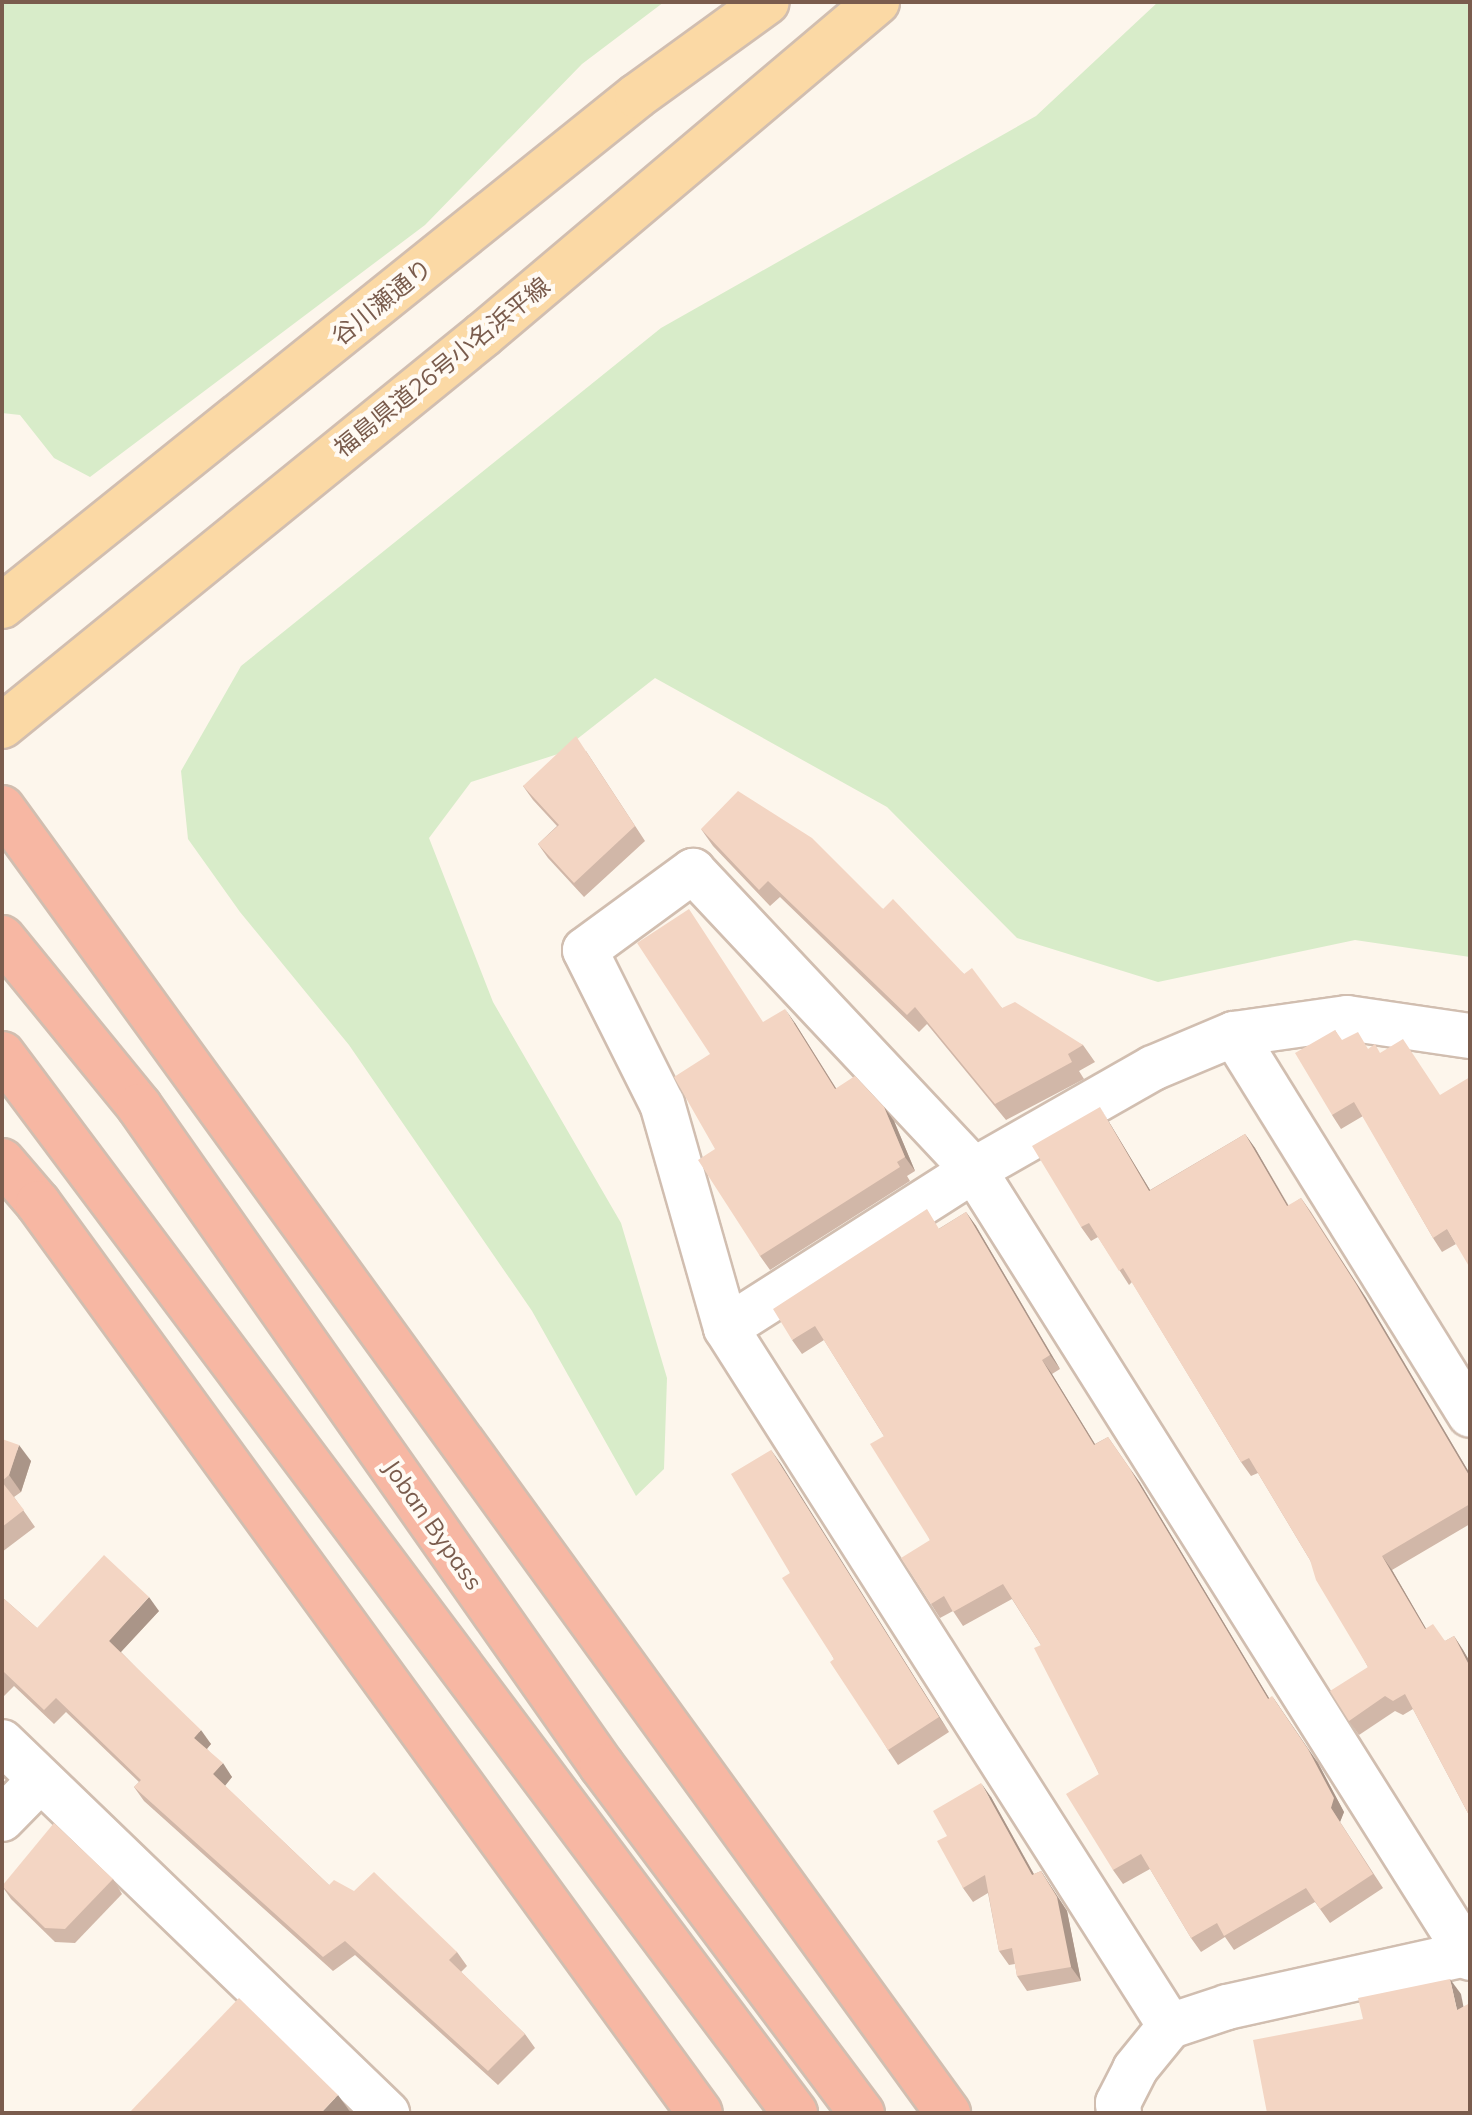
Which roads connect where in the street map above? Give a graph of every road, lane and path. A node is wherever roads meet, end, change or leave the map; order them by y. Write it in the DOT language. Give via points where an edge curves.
graph roads {
  1 [pos="767,2"];
  2 [pos="877,2"];
  3 [pos="2,606"];
  4 [pos="2,726"];
  5 [pos="2,808"];
  6 [pos="2,938"];
  7 [pos="1234,1034"];
  8 [pos="1470,1036"];
  9 [pos="2,1054"];
  10 [pos="2,1161"];
  11 [pos="974,1170"];
  12 [pos="726,1328"];
  13 [pos="1470,1415"];
  14 [pos="2,1742"];
  15 [pos="40,1780"];
  16 [pos="2,1819"];
  17 [pos="1469,1955"];
  18 [pos="1170,2026"];
  19 [pos="387,2113"];
  20 [pos="700,2113"];
  21 [pos="795,2113"];
  22 [pos="862,2113"];
  23 [pos="948,2113"];
  24 [pos="1119,2113"];
  1 -- 3 [label="main road, 谷川瀬通り" via="637,96"];
  2 -- 4 [label="main road, 福島県道26号小名浜平線" via="483,335"];
  5 -- 23 [label="highway"];
  6 -- 22 [label="highway, Joban Bypass" via="139,1106 602,1766"];
  7 -- 8 [label="street" via="1347,1018"];
  7 -- 11 [label="street" via="1153,1068"];
  7 -- 13 [label="street"];
  9 -- 21 [label="highway"];
  10 -- 20 [label="highway" via="38,1203"];
  11 -- 12 [label="street"];
  11 -- 12 [label="street" via="693,871 585,950 662,1104"];
  11 -- 17 [label="street"];
  12 -- 18 [label="street"];
  14 -- 15 [label="street"];
  15 -- 16 [label="street"];
  15 -- 19 [label="street"];
  17 -- 18 [label="street" via="1227,2007"];
  18 -- 24 [label="street" via="1135,2069 1118,2103"];
}
